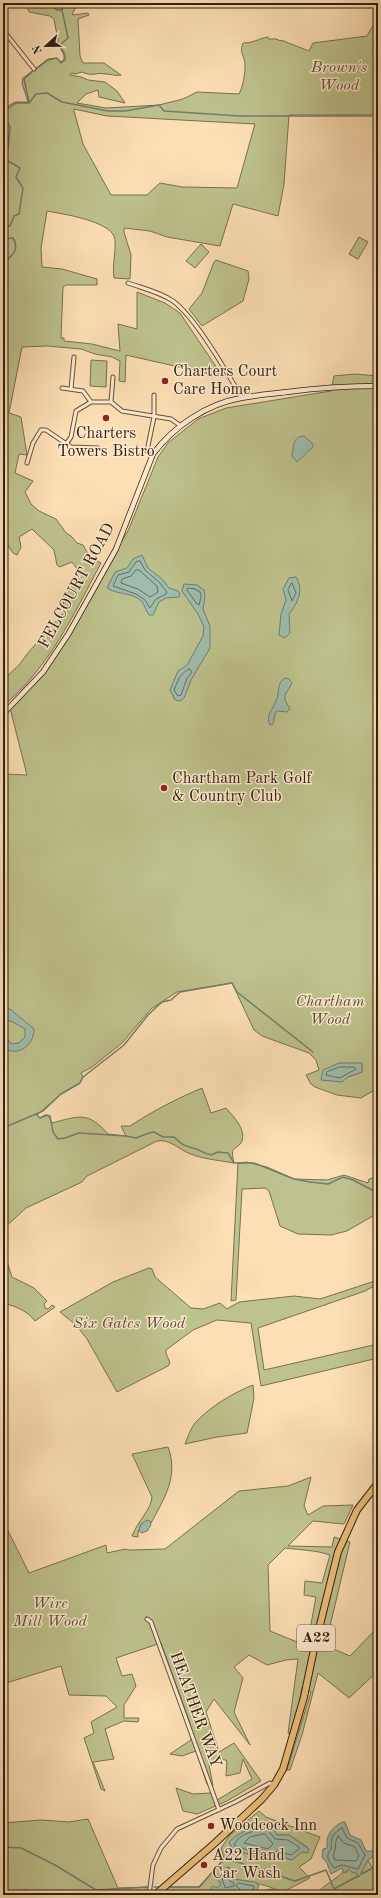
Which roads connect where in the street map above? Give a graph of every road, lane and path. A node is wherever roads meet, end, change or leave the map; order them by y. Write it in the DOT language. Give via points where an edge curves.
graph roads {
  1 [pos="3,30"];
  2 [pos="34,69"];
  3 [pos="128,283"];
  4 [pos="74,357"];
  5 [pos="113,377"];
  6 [pos="378,386"];
  7 [pos="62,388"];
  8 [pos="71,389"];
  9 [pos="154,396"];
  10 [pos="242,398"];
  11 [pos="91,402"];
  12 [pos="111,402"];
  13 [pos="154,417"];
  14 [pos="181,426"];
  15 [pos="66,444"];
  16 [pos="98,448"];
  17 [pos="147,451"];
  18 [pos="27,463"];
  19 [pos="3,714"];
  20 [pos="378,1483"];
  21 [pos="147,1620"];
  22 [pos="274,1785"];
  23 [pos="219,1810"];
  24 [pos="149,1895"];
  25 [pos="155,1895"];
  1 -- 2 [label="street"];
  3 -- 10 [label="street" via="168,298 185,312"];
  4 -- 8 [label="street"];
  5 -- 12 [label="street"];
  6 -- 10 [label="street, FELCOURT ROAD" via="351,385"];
  7 -- 8 [label="street"];
  8 -- 11 [label="street" via="83,391"];
  9 -- 13 [label="street"];
  10 -- 14 [label="street, FELCOURT ROAD" via="211,408"];
  11 -- 12 [label="street"];
  11 -- 15 [label="street" via="76,411 71,437"];
  12 -- 13 [label="street" via="122,411"];
  13 -- 14 [label="street" via="171,419"];
  13 -- 17 [label="street"];
  14 -- 19 [label="street, FELCOURT ROAD" via="154,454 116,548 69,633 43,672"];
  15 -- 16 [label="street"];
  15 -- 18 [label="street" via="46,430 41,430 33,443"];
  20 -- 22 [label="highway, A22" via="357,1510 338,1552 304,1697 288,1754"];
  21 -- 23 [label="street, HEATHER WAY" via="151,1622"];
  22 -- 23 [label="street" via="270,1783"];
  22 -- 25 [label="highway, A22" via="215,1843"];
  23 -- 24 [label="street" via="177,1829 161,1848 153,1865"];
}
